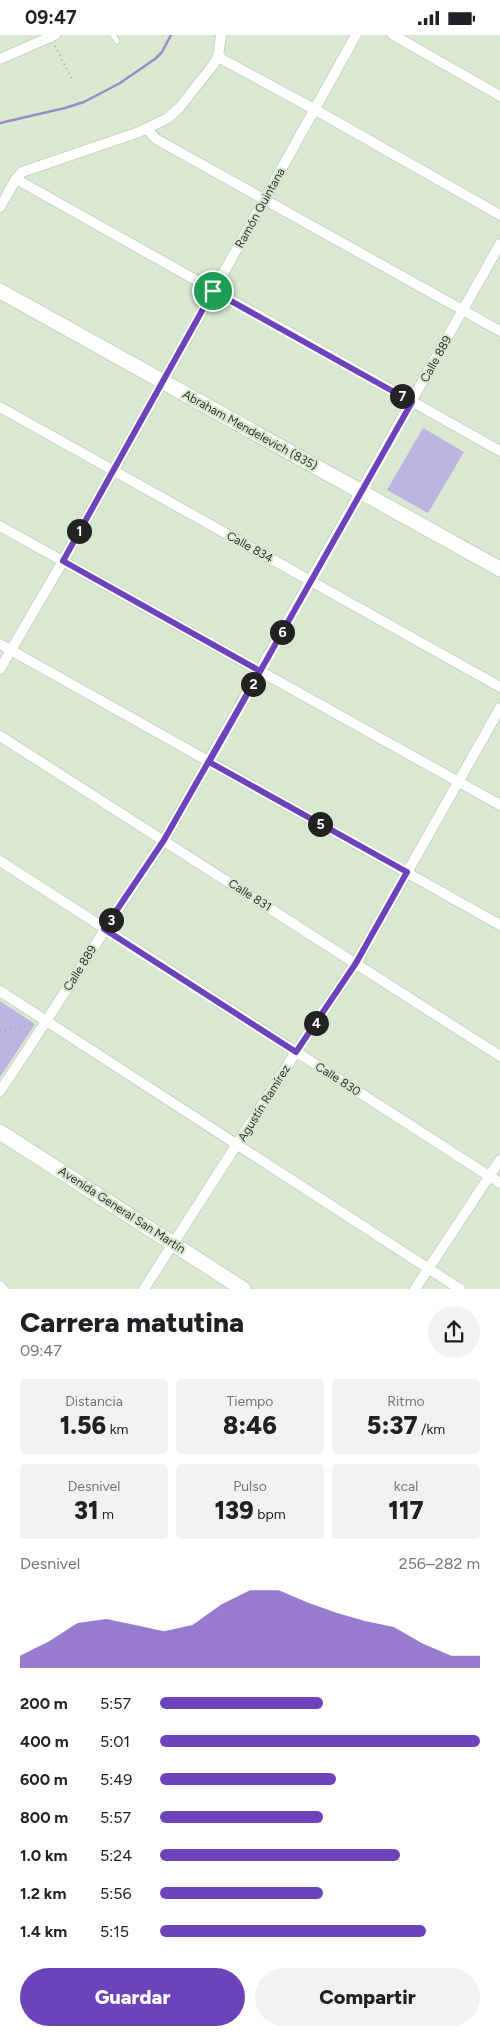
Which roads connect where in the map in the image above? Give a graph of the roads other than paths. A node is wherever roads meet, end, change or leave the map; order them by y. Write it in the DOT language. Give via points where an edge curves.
graph roads {
  1 [pos="113,35"];
  2 [pos="221,35"];
  3 [pos="356,35"];
  4 [pos="393,35"];
  5 [pos="53,36"];
  6 [pos="117,41"];
  7 [pos="218,57"];
  8 [pos="0,59"];
  9 [pos="500,96"];
  10 [pos="314,109"];
  11 [pos="147,129"];
  12 [pos="16,179"];
  13 [pos="265,200"];
  14 [pos="0,207"];
  15 [pos="500,215"];
  16 [pos="500,244"];
  17 [pos="0,291"];
  18 [pos="213,291"];
  19 [pos="463,310"];
  20 [pos="500,331"];
  21 [pos="162,381"];
  22 [pos="412,402"];
  23 [pos="0,407"];
  24 [pos="500,451"];
  25 [pos="112,470"];
  26 [pos="361,492"];
  27 [pos="0,526"];
  28 [pos="63,561"];
  29 [pos="500,569"];
  30 [pos="311,581"];
  31 [pos="0,644"];
  32 [pos="11,650"];
  33 [pos="0,669"];
  34 [pos="260,671"];
  35 [pos="500,687"];
  36 [pos="500,708"];
  37 [pos="0,736"];
  38 [pos="209,762"];
  39 [pos="459,782"];
  40 [pos="500,805"];
  41 [pos="164,840"];
  42 [pos="0,861"];
  43 [pos="407,872"];
  44 [pos="500,925"];
  45 [pos="104,929"];
  46 [pos="356,963"];
  47 [pos="0,991"];
  48 [pos="47,1021"];
  49 [pos="296,1052"];
  50 [pos="500,1056"];
  51 [pos="0,1091"];
  52 [pos="0,1132"];
  53 [pos="238,1145"];
  54 [pos="500,1160"];
  55 [pos="489,1177"];
  56 [pos="500,1183"];
  57 [pos="173,1243"];
  58 [pos="428,1268"];
  59 [pos="0,1286"];
  60 [pos="3,1289"];
  61 [pos="144,1289"];
  62 [pos="244,1289"];
  63 [pos="415,1289"];
  64 [pos="460,1289"];
  1 -- 6 [label="lane"];
  2 -- 7 [label="street"];
  3 -- 10 [label="street, Ramón Quintana"];
  4 -- 9 [label="street"];
  5 -- 8 [label="street"];
  7 -- 10 [label="street"];
  7 -- 11 [label="street" via="180,107"];
  10 -- 13 [label="street, Ramón Quintana"];
  10 -- 15 [label="street"];
  11 -- 12 [label="street" via="30,168"];
  11 -- 13 [label="street" via="156,139"];
  12 -- 14 [label="street"];
  12 -- 18 [label="street"];
  13 -- 18 [label="street, Ramón Quintana"];
  13 -- 19 [label="street"];
  16 -- 19 [label="street, Calle 889"];
  17 -- 21 [label="street, Abraham Mendelevich (835)"];
  18 -- 21 [label="street, Ramón Quintana"];
  18 -- 22 [label="street"];
  19 -- 20 [label="street"];
  19 -- 22 [label="street, Calle 889"];
  21 -- 25 [label="street, Ramón Quintana"];
  21 -- 26 [label="street, Abraham Mendelevich (835)"];
  22 -- 24 [label="street"];
  22 -- 26 [label="street, Calle 889"];
  23 -- 25 [label="street, Calle 834"];
  25 -- 28 [label="street, Ramón Quintana"];
  25 -- 30 [label="street, Calle 834"];
  26 -- 29 [label="street, Abraham Mendelevich (835)"];
  26 -- 30 [label="street, Calle 889"];
  27 -- 28 [label="street"];
  28 -- 32 [label="street, Ramón Quintana"];
  28 -- 34 [label="street"];
  30 -- 34 [label="street, Calle 889"];
  30 -- 35 [label="street, Calle 834"];
  31 -- 32 [label="street"];
  32 -- 33 [label="street, Ramón Quintana"];
  32 -- 38 [label="street"];
  34 -- 38 [label="street, Calle 889"];
  34 -- 39 [label="street"];
  36 -- 39 [label="street, Agustín Ramírez"];
  37 -- 41 [label="street, Calle 831"];
  38 -- 41 [label="street, Calle 889"];
  38 -- 43 [label="street"];
  39 -- 40 [label="street"];
  39 -- 43 [label="street, Agustín Ramírez"];
  41 -- 45 [label="street, Calle 889"];
  41 -- 46 [label="street, Calle 831"];
  42 -- 45 [label="street, Calle 830"];
  43 -- 44 [label="street"];
  43 -- 46 [label="street, Agustín Ramírez"];
  45 -- 48 [label="street, Calle 889"];
  45 -- 49 [label="street, Calle 830"];
  46 -- 49 [label="street, Agustín Ramírez"];
  46 -- 50 [label="street, Calle 831"];
  47 -- 48 [label="street"];
  48 -- 51 [label="street, Calle 889"];
  48 -- 53 [label="street"];
  49 -- 53 [label="street, Agustín Ramírez"];
  49 -- 55 [label="street, Calle 830"];
  52 -- 57 [label="street, Avenida General San Martín"];
  53 -- 57 [label="street, Agustín Ramírez"];
  53 -- 58 [label="street"];
  54 -- 55 [label="street"];
  55 -- 56 [label="street, Calle 830"];
  55 -- 58 [label="street"];
  57 -- 61 [label="street, Agustín Ramírez"];
  57 -- 62 [label="street, Avenida General San Martín"];
  58 -- 63 [label="street"];
  58 -- 64 [label="street"];
  59 -- 60 [label="street"];
}
